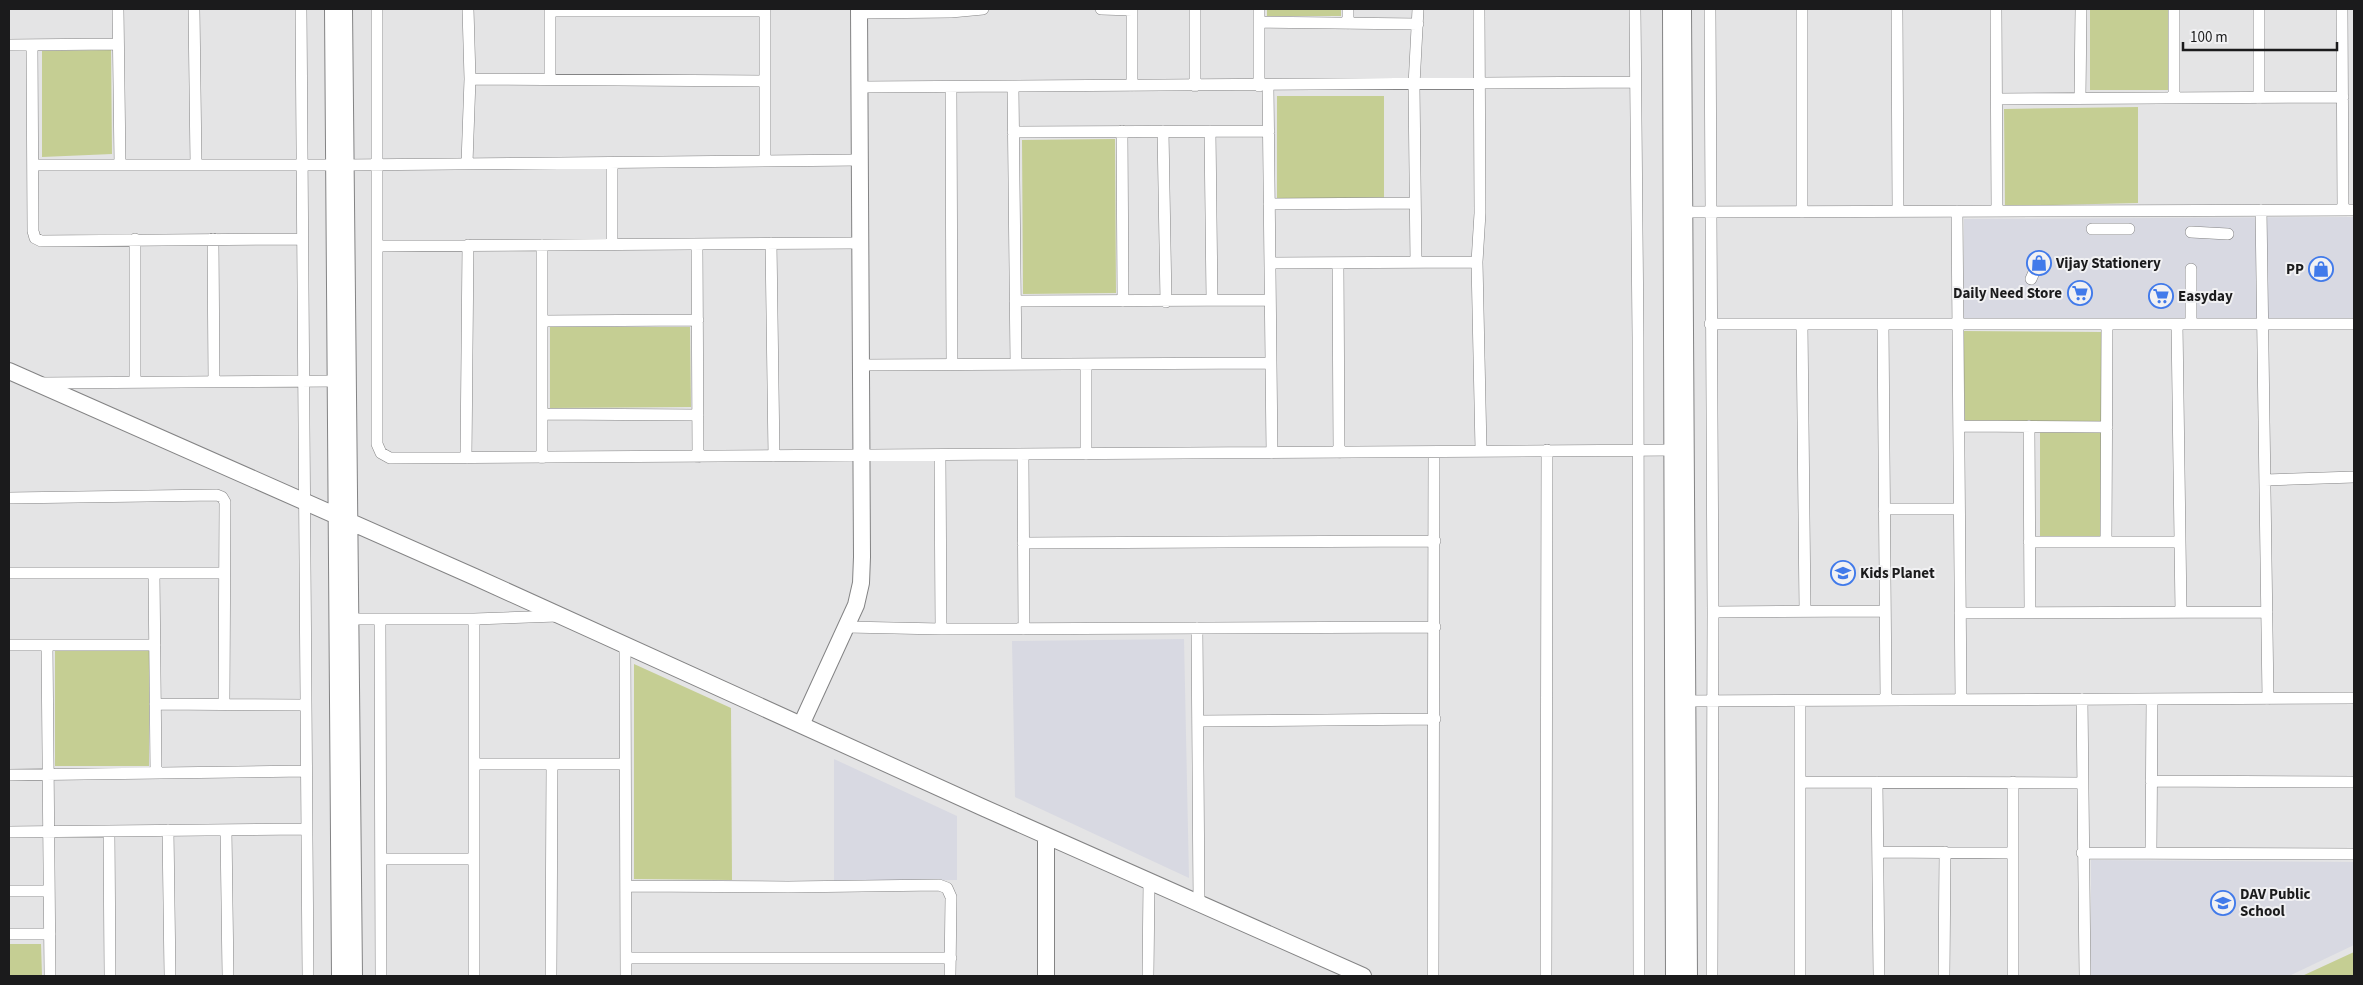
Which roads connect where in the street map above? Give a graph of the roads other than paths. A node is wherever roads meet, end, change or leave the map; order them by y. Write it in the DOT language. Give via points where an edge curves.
graph roads {
  1 [pos="118,9"];
  2 [pos="194,9"];
  3 [pos="301,9"];
  4 [pos="333,9"];
  5 [pos="344,9"];
  6 [pos="377,9"];
  7 [pos="468,9"];
  8 [pos="983,9"];
  9 [pos="1101,9"];
  10 [pos="1195,9"];
  11 [pos="1259,9"];
  12 [pos="1348,9"];
  13 [pos="1418,9"];
  14 [pos="1479,9"];
  15 [pos="1635,9"];
  16 [pos="1671,9"];
  17 [pos="1683,9"];
  18 [pos="1710,9"];
  19 [pos="1802,9"];
  20 [pos="1897,9"];
  21 [pos="1996,9"];
  22 [pos="2080,9"];
  23 [pos="2174,9"];
  24 [pos="2259,9"];
  25 [pos="2342,9"];
  26 [pos="550,10"];
  27 [pos="682,10"];
  28 [pos="766,10"];
  29 [pos="951,10"];
  30 [pos="1132,10"];
  31 [pos="859,11"];
  32 [pos="1259,22"];
  33 [pos="1348,24"];
  34 [pos="1418,24"];
  35 [pos="118,44"];
  36 [pos="9,45"];
  37 [pos="32,45"];
  38 [pos="470,79"];
  39 [pos="550,79"];
  40 [pos="765,81"];
  41 [pos="1479,82"];
  42 [pos="1635,82"];
  43 [pos="1414,84"];
  44 [pos="1132,86"];
  45 [pos="1195,86"];
  46 [pos="1264,86"];
  47 [pos="860,87"];
  48 [pos="951,87"];
  49 [pos="1013,87"];
  50 [pos="2343,97"];
  51 [pos="1997,98"];
  52 [pos="2080,98"];
  53 [pos="2174,98"];
  54 [pos="2259,98"];
  55 [pos="1122,131"];
  56 [pos="1163,131"];
  57 [pos="1210,131"];
  58 [pos="1269,131"];
  59 [pos="1014,132"];
  60 [pos="860,160"];
  61 [pos="765,161"];
  62 [pos="467,163"];
  63 [pos="612,163"];
  64 [pos="378,164"];
  65 [pos="33,165"];
  66 [pos="120,165"];
  67 [pos="196,165"];
  68 [pos="302,165"];
  69 [pos="340,165"];
  70 [pos="1416,202"];
  71 [pos="1269,204"];
  72 [pos="2261,210"];
  73 [pos="2349,210"];
  74 [pos="1898,211"];
  75 [pos="1957,211"];
  76 [pos="1997,211"];
  77 [pos="1677,212"];
  78 [pos="1710,212"];
  79 [pos="1802,212"];
  80 [pos="2092,229"];
  81 [pos="2129,229"];
  82 [pos="2191,232"];
  83 [pos="2228,234"];
  84 [pos="134,239"];
  85 [pos="213,239"];
  86 [pos="302,239"];
  87 [pos="771,243"];
  88 [pos="861,243"];
  89 [pos="612,244"];
  90 [pos="697,244"];
  91 [pos="542,245"];
  92 [pos="378,246"];
  93 [pos="468,246"];
  94 [pos="1416,262"];
  95 [pos="1477,262"];
  96 [pos="1270,263"];
  97 [pos="1338,263"];
  98 [pos="2190,269"];
  99 [pos="1212,300"];
  100 [pos="1270,300"];
  101 [pos="1015,301"];
  102 [pos="1123,301"];
  103 [pos="1166,302"];
  104 [pos="698,320"];
  105 [pos="542,321"];
  106 [pos="1710,324"];
  107 [pos="1802,324"];
  108 [pos="1883,324"];
  109 [pos="1958,324"];
  110 [pos="2107,324"];
  111 [pos="2177,324"];
  112 [pos="2191,324"];
  113 [pos="2262,324"];
  114 [pos="2354,324"];
  115 [pos="1271,363"];
  116 [pos="952,364"];
  117 [pos="1016,364"];
  118 [pos="1086,364"];
  119 [pos="861,365"];
  120 [pos="9,371"];
  121 [pos="303,381"];
  122 [pos="341,381"];
  123 [pos="135,382"];
  124 [pos="214,382"];
  125 [pos="36,383"];
  126 [pos="542,414"];
  127 [pos="698,415"];
  128 [pos="1959,426"];
  129 [pos="2029,426"];
  130 [pos="2107,427"];
  131 [pos="1481,450"];
  132 [pos="1548,450"];
  133 [pos="1638,450"];
  134 [pos="1679,450"];
  135 [pos="1339,452"];
  136 [pos="1434,452"];
  137 [pos="1272,453"];
  138 [pos="1086,454"];
  139 [pos="940,455"];
  140 [pos="1023,455"];
  141 [pos="774,456"];
  142 [pos="862,456"];
  143 [pos="698,457"];
  144 [pos="466,458"];
  145 [pos="542,458"];
  146 [pos="2354,477"];
  147 [pos="2265,480"];
  148 [pos="9,498"];
  149 [pos="305,503"];
  150 [pos="1884,509"];
  151 [pos="1959,509"];
  152 [pos="342,518"];
  153 [pos="1435,542"];
  154 [pos="2029,542"];
  155 [pos="2106,542"];
  156 [pos="2180,542"];
  157 [pos="1023,543"];
  158 [pos="154,573"];
  159 [pos="223,573"];
  160 [pos="9,574"];
  161 [pos="343,599"];
  162 [pos="1805,611"];
  163 [pos="1885,611"];
  164 [pos="1713,612"];
  165 [pos="2181,612"];
  166 [pos="2267,612"];
  167 [pos="1960,613"];
  168 [pos="2030,613"];
  169 [pos="560,616"];
  170 [pos="349,619"];
  171 [pos="380,619"];
  172 [pos="474,619"];
  173 [pos="847,627"];
  174 [pos="1435,627"];
  175 [pos="1197,628"];
  176 [pos="941,629"];
  177 [pos="1024,629"];
  178 [pos="9,645"];
  179 [pos="47,645"];
  180 [pos="154,645"];
  181 [pos="625,645"];
  182 [pos="2354,698"];
  183 [pos="2152,699"];
  184 [pos="2268,699"];
  185 [pos="1886,700"];
  186 [pos="1961,700"];
  187 [pos="2082,700"];
  188 [pos="1680,701"];
  189 [pos="1712,701"];
  190 [pos="1800,701"];
  191 [pos="155,704"];
  192 [pos="224,704"];
  193 [pos="305,705"];
  194 [pos="1435,719"];
  195 [pos="1198,721"];
  196 [pos="801,725"];
  197 [pos="474,764"];
  198 [pos="552,764"];
  199 [pos="625,764"];
  200 [pos="306,771"];
  201 [pos="156,773"];
  202 [pos="48,774"];
  203 [pos="9,775"];
  204 [pos="2151,781"];
  205 [pos="1800,782"];
  206 [pos="1877,782"];
  207 [pos="2013,782"];
  208 [pos="2354,782"];
  209 [pos="2082,783"];
  210 [pos="306,829"];
  211 [pos="168,830"];
  212 [pos="226,830"];
  213 [pos="109,831"];
  214 [pos="9,832"];
  215 [pos="49,832"];
  216 [pos="1046,836"];
  217 [pos="1878,852"];
  218 [pos="1945,852"];
  219 [pos="2013,853"];
  220 [pos="2082,853"];
  221 [pos="2151,853"];
  222 [pos="2354,854"];
  223 [pos="381,859"];
  224 [pos="474,859"];
  225 [pos="1149,881"];
  226 [pos="626,886"];
  227 [pos="9,891"];
  228 [pos="49,891"];
  229 [pos="1200,904"];
  230 [pos="9,934"];
  231 [pos="50,934"];
  232 [pos="626,958"];
  233 [pos="950,958"];
  234 [pos="50,976"];
  235 [pos="110,976"];
  236 [pos="170,976"];
  237 [pos="228,976"];
  238 [pos="308,976"];
  239 [pos="340,976"];
  240 [pos="354,976"];
  241 [pos="381,976"];
  242 [pos="474,976"];
  243 [pos="550,976"];
  244 [pos="626,976"];
  245 [pos="950,976"];
  246 [pos="1046,976"];
  247 [pos="1148,976"];
  248 [pos="1363,976"];
  249 [pos="1433,976"];
  250 [pos="1546,976"];
  251 [pos="1639,976"];
  252 [pos="1674,976"];
  253 [pos="1689,976"];
  254 [pos="1712,976"];
  255 [pos="1800,976"];
  256 [pos="1879,976"];
  257 [pos="1944,976"];
  258 [pos="2013,976"];
  259 [pos="2085,976"];
  1 -- 35 [label="street"];
  2 -- 67 [label="street"];
  3 -- 68 [label="street"];
  4 -- 69 [label="street"];
  5 -- 69 [label="street"];
  6 -- 64 [label="street"];
  7 -- 38 [label="street"];
  8 -- 29 [label="street"];
  9 -- 30 [label="street"];
  10 -- 45 [label="street"];
  11 -- 32 [label="street"];
  12 -- 33 [label="street"];
  13 -- 34 [label="street"];
  14 -- 41 [label="street"];
  15 -- 42 [label="street"];
  16 -- 77 [label="street"];
  17 -- 77 [label="street"];
  18 -- 78 [label="street"];
  19 -- 79 [label="street"];
  20 -- 74 [label="street"];
  21 -- 51 [label="street"];
  22 -- 52 [label="street"];
  23 -- 53 [label="street"];
  24 -- 54 [label="street"];
  25 -- 50 [label="street"];
  26 -- 27 [label="street"];
  26 -- 39 [label="street"];
  27 -- 28 [label="street"];
  28 -- 40 [label="street"];
  29 -- 31 [label="street"];
  30 -- 44 [label="street"];
  31 -- 47 [label="street"];
  32 -- 33 [label="street"];
  32 -- 46 [label="street"];
  33 -- 34 [label="street"];
  34 -- 43 [label="street"];
  35 -- 37 [label="street"];
  35 -- 66 [label="street"];
  36 -- 37 [label="street"];
  37 -- 65 [label="street"];
  38 -- 39 [label="street"];
  38 -- 62 [label="street"];
  39 -- 40 [label="street"];
  40 -- 61 [label="street"];
  41 -- 42 [label="street"];
  41 -- 43 [label="street"];
  41 -- 95 [label="street"];
  42 -- 133 [label="street"];
  43 -- 46 [label="street"];
  43 -- 70 [label="street"];
  44 -- 45 [label="street"];
  44 -- 49 [label="street"];
  45 -- 46 [label="street"];
  46 -- 58 [label="street"];
  47 -- 48 [label="street"];
  47 -- 60 [label="street"];
  48 -- 49 [label="street"];
  48 -- 116 [label="street"];
  49 -- 59 [label="street"];
  50 -- 54 [label="street"];
  50 -- 73 [label="street"];
  51 -- 52 [label="street"];
  51 -- 76 [label="street"];
  52 -- 53 [label="street"];
  53 -- 54 [label="street"];
  55 -- 56 [label="street"];
  55 -- 59 [label="street"];
  55 -- 102 [label="street"];
  56 -- 57 [label="street"];
  56 -- 103 [label="street"];
  57 -- 58 [label="street"];
  57 -- 99 [label="street"];
  58 -- 71 [label="street"];
  59 -- 101 [label="street"];
  60 -- 61 [label="street"];
  60 -- 88 [label="street"];
  61 -- 63 [label="street"];
  62 -- 63 [label="street"];
  62 -- 64 [label="street"];
  63 -- 89 [label="street"];
  64 -- 69 [label="street"];
  64 -- 92 [label="street"];
  65 -- 66 [label="street"];
  65 -- 84 [label="street" via="35,238 41,241"];
  66 -- 67 [label="street"];
  67 -- 68 [label="street"];
  68 -- 69 [label="street"];
  68 -- 86 [label="street"];
  69 -- 122 [label="street"];
  70 -- 71 [label="street"];
  70 -- 94 [label="street"];
  71 -- 96 [label="street"];
  72 -- 73 [label="street"];
  72 -- 76 [label="street"];
  72 -- 113 [label="street"];
  74 -- 75 [label="street"];
  74 -- 79 [label="street"];
  75 -- 76 [label="street"];
  75 -- 109 [label="street"];
  77 -- 78 [label="street"];
  77 -- 134 [label="street"];
  78 -- 79 [label="street"];
  78 -- 106 [label="street"];
  80 -- 81 [label="street"];
  82 -- 83 [label="street"];
  84 -- 85 [label="street"];
  84 -- 123 [label="street"];
  85 -- 86 [label="street"];
  85 -- 124 [label="street"];
  86 -- 121 [label="street"];
  87 -- 88 [label="street"];
  87 -- 90 [label="street"];
  87 -- 141 [label="street"];
  88 -- 119 [label="street"];
  89 -- 90 [label="street"];
  89 -- 91 [label="street"];
  90 -- 104 [label="street"];
  91 -- 93 [label="street"];
  91 -- 105 [label="street"];
  92 -- 93 [label="street"];
  92 -- 144 [label="street" via="377,444 381,453 390,458"];
  93 -- 144 [label="street"];
  94 -- 95 [label="street"];
  94 -- 97 [label="street"];
  95 -- 131 [label="street"];
  96 -- 97 [label="street"];
  96 -- 100 [label="street"];
  97 -- 135 [label="street"];
  98 -- 112 [label="street"];
  99 -- 100 [label="street"];
  99 -- 103 [label="street"];
  100 -- 115 [label="street"];
  101 -- 102 [label="street"];
  101 -- 117 [label="street"];
  102 -- 103 [label="street"];
  104 -- 105 [label="street"];
  104 -- 127 [label="street"];
  105 -- 126 [label="street"];
  106 -- 107 [label="street"];
  106 -- 164 [label="street"];
  107 -- 108 [label="street"];
  107 -- 162 [label="street"];
  108 -- 109 [label="street"];
  108 -- 150 [label="street"];
  109 -- 110 [label="street"];
  109 -- 128 [label="street"];
  110 -- 111 [label="street"];
  110 -- 130 [label="street"];
  111 -- 112 [label="street"];
  111 -- 156 [label="street"];
  112 -- 113 [label="street"];
  113 -- 114 [label="street"];
  113 -- 147 [label="street"];
  115 -- 118 [label="street"];
  115 -- 137 [label="street"];
  116 -- 117 [label="street"];
  116 -- 119 [label="street"];
  117 -- 118 [label="street"];
  118 -- 138 [label="street"];
  119 -- 142 [label="street"];
  120 -- 125 [label="street"];
  121 -- 122 [label="street"];
  121 -- 124 [label="street"];
  121 -- 149 [label="street"];
  122 -- 152 [label="street"];
  123 -- 124 [label="street"];
  123 -- 125 [label="street"];
  125 -- 149 [label="street"];
  126 -- 127 [label="street"];
  126 -- 145 [label="street"];
  127 -- 143 [label="street"];
  128 -- 129 [label="street"];
  128 -- 151 [label="street"];
  129 -- 130 [label="street"];
  129 -- 154 [label="street"];
  130 -- 155 [label="street"];
  131 -- 132 [label="street"];
  131 -- 136 [label="street"];
  132 -- 133 [label="street"];
  132 -- 250 [label="street"];
  133 -- 134 [label="street"];
  133 -- 251 [label="street"];
  134 -- 188 [label="street"];
  135 -- 136 [label="street"];
  135 -- 137 [label="street"];
  136 -- 153 [label="street"];
  137 -- 138 [label="street"];
  138 -- 140 [label="street"];
  139 -- 140 [label="street"];
  139 -- 142 [label="street"];
  139 -- 176 [label="street"];
  140 -- 157 [label="street"];
  141 -- 142 [label="street"];
  141 -- 143 [label="street"];
  142 -- 173 [label="street" via="861,583"];
  143 -- 145 [label="street"];
  144 -- 145 [label="street"];
  146 -- 147 [label="street"];
  147 -- 166 [label="street"];
  148 -- 159 [label="street" via="222,497 225,502"];
  149 -- 152 [label="street"];
  149 -- 193 [label="street"];
  150 -- 151 [label="street"];
  150 -- 163 [label="street"];
  151 -- 167 [label="street"];
  152 -- 161 [label="street"];
  152 -- 169 [label="street"];
  153 -- 157 [label="street"];
  153 -- 174 [label="street"];
  154 -- 155 [label="street"];
  154 -- 168 [label="street"];
  155 -- 156 [label="street"];
  156 -- 165 [label="street"];
  157 -- 177 [label="street"];
  158 -- 159 [label="street"];
  158 -- 160 [label="street"];
  158 -- 180 [label="street"];
  159 -- 192 [label="street"];
  161 -- 170 [label="street"];
  161 -- 239 [label="street"];
  162 -- 163 [label="street"];
  162 -- 164 [label="street"];
  163 -- 185 [label="street"];
  164 -- 189 [label="street"];
  165 -- 166 [label="street"];
  165 -- 168 [label="street"];
  166 -- 184 [label="street"];
  167 -- 168 [label="street"];
  167 -- 186 [label="street"];
  169 -- 172 [label="street"];
  169 -- 181 [label="street"];
  170 -- 171 [label="street"];
  170 -- 240 [label="street"];
  171 -- 172 [label="street"];
  171 -- 223 [label="street"];
  172 -- 197 [label="street"];
  173 -- 176 [label="street"];
  173 -- 196 [label="street"];
  174 -- 175 [label="street"];
  174 -- 194 [label="street"];
  175 -- 177 [label="street"];
  175 -- 195 [label="street"];
  176 -- 177 [label="street"];
  178 -- 179 [label="street"];
  179 -- 180 [label="street"];
  179 -- 202 [label="street"];
  180 -- 191 [label="street"];
  181 -- 196 [label="street"];
  181 -- 199 [label="street"];
  182 -- 184 [label="street"];
  183 -- 184 [label="street"];
  183 -- 187 [label="street"];
  183 -- 204 [label="street"];
  185 -- 186 [label="street"];
  185 -- 190 [label="street"];
  186 -- 187 [label="street"];
  187 -- 209 [label="street"];
  188 -- 189 [label="street"];
  188 -- 252 [label="street"];
  188 -- 253 [label="street"];
  189 -- 190 [label="street"];
  189 -- 254 [label="street"];
  190 -- 205 [label="street"];
  191 -- 192 [label="street"];
  191 -- 201 [label="street"];
  192 -- 193 [label="street"];
  193 -- 200 [label="street"];
  194 -- 195 [label="street"];
  194 -- 249 [label="street"];
  195 -- 229 [label="street"];
  196 -- 216 [label="street"];
  197 -- 198 [label="street"];
  197 -- 224 [label="street"];
  198 -- 199 [label="street"];
  198 -- 243 [label="street"];
  199 -- 226 [label="street"];
  200 -- 201 [label="street"];
  200 -- 210 [label="street"];
  201 -- 202 [label="street"];
  202 -- 203 [label="street"];
  202 -- 215 [label="street"];
  204 -- 208 [label="street"];
  204 -- 221 [label="street"];
  205 -- 206 [label="street"];
  205 -- 255 [label="street"];
  206 -- 207 [label="street"];
  206 -- 217 [label="street"];
  207 -- 209 [label="street"];
  207 -- 219 [label="street"];
  209 -- 220 [label="street"];
  210 -- 212 [label="street"];
  210 -- 238 [label="street"];
  211 -- 212 [label="street"];
  211 -- 213 [label="street"];
  211 -- 236 [label="street"];
  212 -- 237 [label="street"];
  213 -- 215 [label="street"];
  213 -- 235 [label="street"];
  214 -- 215 [label="street"];
  215 -- 228 [label="street"];
  216 -- 225 [label="street"];
  216 -- 246 [label="street"];
  217 -- 218 [label="street"];
  217 -- 256 [label="street"];
  218 -- 219 [label="street"];
  218 -- 257 [label="street"];
  219 -- 258 [label="street"];
  220 -- 221 [label="street"];
  220 -- 259 [label="street"];
  221 -- 222 [label="street"];
  223 -- 224 [label="street"];
  223 -- 241 [label="street"];
  224 -- 242 [label="street"];
  225 -- 229 [label="street"];
  225 -- 247 [label="street"];
  226 -- 232 [label="street"];
  226 -- 233 [label="street" via="788,888 939,885 947,888 951,897"];
  227 -- 228 [label="street"];
  228 -- 231 [label="street"];
  229 -- 248 [label="street"];
  230 -- 231 [label="street"];
  231 -- 234 [label="street"];
  232 -- 233 [label="street"];
  232 -- 244 [label="street"];
  233 -- 245 [label="street"];
}
